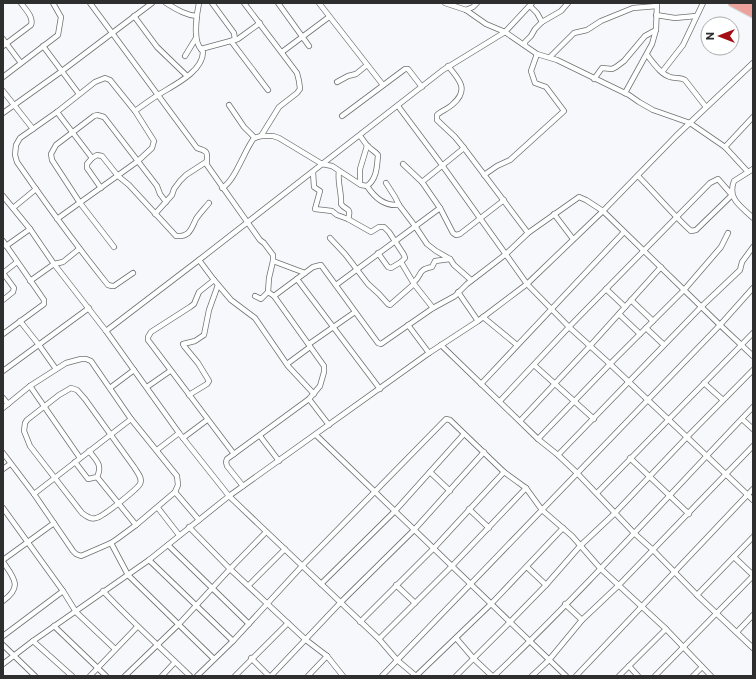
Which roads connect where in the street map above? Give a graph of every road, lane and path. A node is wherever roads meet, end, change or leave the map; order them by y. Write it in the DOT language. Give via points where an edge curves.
graph roads {
  1 [pos="20,3"];
  2 [pos="53,3"];
  3 [pos="90,3"];
  4 [pos="152,3"];
  5 [pos="166,3"];
  6 [pos="199,3"];
  7 [pos="212,3"];
  8 [pos="244,3"];
  9 [pos="278,3"];
  10 [pos="319,3"];
  11 [pos="445,3"];
  12 [pos="477,3"];
  13 [pos="568,3"];
  14 [pos="703,3"];
  15 [pos="732,3"];
  16 [pos="742,3"];
  17 [pos="531,4"];
  18 [pos="657,4"];
  19 [pos="752,8"];
  20 [pos="466,10"];
  21 [pos="656,14"];
  22 [pos="134,16"];
  23 [pos="197,16"];
  24 [pos="696,16"];
  25 [pos="329,17"];
  26 [pos="542,22"];
  27 [pos="260,23"];
  28 [pos="656,30"];
  29 [pos="505,32"];
  30 [pos="112,33"];
  31 [pos="302,37"];
  32 [pos="196,38"];
  33 [pos="233,40"];
  34 [pos="4,43"];
  35 [pos="525,45"];
  36 [pos="43,46"];
  37 [pos="309,46"];
  38 [pos="201,49"];
  39 [pos="282,52"];
  40 [pos="537,54"];
  41 [pos="647,55"];
  42 [pos="185,56"];
  43 [pos="550,57"];
  44 [pos="21,63"];
  45 [pos="753,63"];
  46 [pos="367,65"];
  47 [pos="448,66"];
  48 [pos="62,71"];
  49 [pos="662,72"];
  50 [pos="187,76"];
  51 [pos="3,77"];
  52 [pos="594,79"];
  53 [pos="337,82"];
  54 [pos="383,85"];
  55 [pos="422,87"];
  56 [pos="268,90"];
  57 [pos="3,91"];
  58 [pos="625,93"];
  59 [pos="79,94"];
  60 [pos="158,95"];
  61 [pos="14,105"];
  62 [pos="229,105"];
  63 [pos="398,106"];
  64 [pos="706,107"];
  65 [pos="135,111"];
  66 [pos="57,112"];
  67 [pos="3,113"];
  68 [pos="342,116"];
  69 [pos="753,117"];
  70 [pos="690,122"];
  71 [pos="33,129"];
  72 [pos="72,133"];
  73 [pos="261,136"];
  74 [pos="360,136"];
  75 [pos="255,138"];
  76 [pos="367,146"];
  77 [pos="725,147"];
  78 [pos="464,148"];
  79 [pos="92,158"];
  80 [pos="138,161"];
  81 [pos="206,162"];
  82 [pos="322,164"];
  83 [pos="402,164"];
  84 [pos="442,165"];
  85 [pos="753,169"];
  86 [pos="339,171"];
  87 [pos="313,172"];
  88 [pos="748,172"];
  89 [pos="484,175"];
  90 [pos="118,176"];
  91 [pos="638,176"];
  92 [pos="422,182"];
  93 [pos="386,183"];
  94 [pos="360,184"];
  95 [pos="367,186"];
  96 [pos="101,188"];
  97 [pos="222,188"];
  98 [pos="36,189"];
  99 [pos="732,195"];
  100 [pos="3,196"];
  101 [pos="504,200"];
  102 [pos="166,202"];
  103 [pos="80,203"];
  104 [pos="209,203"];
  105 [pos="398,205"];
  106 [pos="13,208"];
  107 [pos="440,208"];
  108 [pos="603,211"];
  109 [pos="155,214"];
  110 [pos="554,214"];
  111 [pos="676,218"];
  112 [pos="753,218"];
  113 [pos="57,219"];
  114 [pos="348,219"];
  115 [pos="480,219"];
  116 [pos="248,222"];
  117 [pos="415,226"];
  118 [pos="30,229"];
  119 [pos="624,232"];
  120 [pos="528,233"];
  121 [pos="728,233"];
  122 [pos="330,238"];
  123 [pos="573,239"];
  124 [pos="3,241"];
  125 [pos="394,242"];
  126 [pos="6,246"];
  127 [pos="114,247"];
  128 [pos="753,248"];
  129 [pos="79,250"];
  130 [pos="644,250"];
  131 [pos="378,253"];
  132 [pos="506,254"];
  133 [pos="450,259"];
  134 [pos="199,260"];
  135 [pos="273,261"];
  136 [pos="17,262"];
  137 [pos="400,262"];
  138 [pos="54,264"];
  139 [pos="661,267"];
  140 [pos="357,270"];
  141 [pos="133,273"];
  142 [pos="305,273"];
  143 [pos="297,279"];
  144 [pos="214,280"];
  145 [pos="472,280"];
  146 [pos="30,281"];
  147 [pos="414,283"];
  148 [pos="527,284"];
  149 [pos="218,285"];
  150 [pos="336,285"];
  151 [pos="753,288"];
  152 [pos="606,289"];
  153 [pos="684,290"];
  154 [pos="268,292"];
  155 [pos="458,292"];
  156 [pos="255,296"];
  157 [pos="274,296"];
  158 [pos="3,300"];
  159 [pos="631,300"];
  160 [pos="625,307"];
  161 [pos="701,307"];
  162 [pos="89,308"];
  163 [pos="433,308"];
  164 [pos="552,310"];
  165 [pos="355,312"];
  166 [pos="619,314"];
  167 [pos="481,319"];
  168 [pos="20,321"];
  169 [pos="653,321"];
  170 [pos="720,325"];
  171 [pos="408,326"];
  172 [pos="569,327"];
  173 [pos="334,328"];
  174 [pos="646,328"];
  175 [pos="106,331"];
  176 [pos="753,333"];
  177 [pos="3,334"];
  178 [pos="640,334"];
  179 [pos="39,345"];
  180 [pos="441,345"];
  181 [pos="517,345"];
  182 [pos="740,345"];
  183 [pos="310,346"];
  184 [pos="590,346"];
  185 [pos="664,346"];
  186 [pos="429,353"];
  187 [pos="753,356"];
  188 [pos="287,364"];
  189 [pos="610,364"];
  190 [pos="534,366"];
  191 [pos="56,369"];
  192 [pos="134,370"];
  193 [pos="753,370"];
  194 [pos="3,371"];
  195 [pos="170,371"];
  196 [pos="629,382"];
  197 [pos="704,383"];
  198 [pos="481,384"];
  199 [pos="554,384"];
  200 [pos="30,386"];
  201 [pos="147,387"];
  202 [pos="110,388"];
  203 [pos="380,389"];
  204 [pos="314,394"];
  205 [pos="189,395"];
  206 [pos="3,398"];
  207 [pos="309,399"];
  208 [pos="647,400"];
  209 [pos="723,400"];
  210 [pos="500,401"];
  211 [pos="575,401"];
  212 [pos="8,404"];
  213 [pos="44,406"];
  214 [pos="753,407"];
  215 [pos="3,408"];
  216 [pos="132,419"];
  217 [pos="594,419"];
  218 [pos="742,419"];
  219 [pos="207,420"];
  220 [pos="668,420"];
  221 [pos="520,421"];
  222 [pos="329,425"];
  223 [pos="753,430"];
  224 [pos="179,433"];
  225 [pos="464,434"];
  226 [pos="110,435"];
  227 [pos="316,435"];
  228 [pos="260,436"];
  229 [pos="687,437"];
  230 [pos="183,438"];
  231 [pos="538,439"];
  232 [pos="753,446"];
  233 [pos="156,450"];
  234 [pos="89,451"];
  235 [pos="484,452"];
  236 [pos="3,454"];
  237 [pos="234,454"];
  238 [pos="558,455"];
  239 [pos="706,456"];
  240 [pos="80,458"];
  241 [pos="630,458"];
  242 [pos="279,461"];
  243 [pos="75,462"];
  244 [pos="10,464"];
  245 [pos="3,469"];
  246 [pos="430,472"];
  247 [pos="504,472"];
  248 [pos="577,473"];
  249 [pos="726,475"];
  250 [pos="650,476"];
  251 [pos="97,477"];
  252 [pos="54,478"];
  253 [pos="243,486"];
  254 [pos="526,488"];
  255 [pos="753,489"];
  256 [pos="450,491"];
  257 [pos="175,492"];
  258 [pos="375,492"];
  259 [pos="597,493"];
  260 [pos="34,494"];
  261 [pos="747,495"];
  262 [pos="230,496"];
  263 [pos="670,496"];
  264 [pos="753,500"];
  265 [pos="118,504"];
  266 [pos="3,508"];
  267 [pos="158,508"];
  268 [pos="469,510"];
  269 [pos="542,510"];
  270 [pos="395,511"];
  271 [pos="614,514"];
  272 [pos="689,514"];
  273 [pos="199,520"];
  274 [pos="54,523"];
  275 [pos="136,525"];
  276 [pos="190,527"];
  277 [pos="489,528"];
  278 [pos="563,528"];
  279 [pos="414,530"];
  280 [pos="266,532"];
  281 [pos="634,533"];
  282 [pos="179,536"];
  283 [pos="753,537"];
  284 [pos="28,543"];
  285 [pos="111,543"];
  286 [pos="168,545"];
  287 [pos="580,546"];
  288 [pos="434,548"];
  289 [pos="285,549"];
  290 [pos="653,550"];
  291 [pos="734,557"];
  292 [pos="149,560"];
  293 [pos="3,561"];
  294 [pos="302,566"];
  295 [pos="452,566"];
  296 [pos="527,567"];
  297 [pos="600,568"];
  298 [pos="230,569"];
  299 [pos="675,572"];
  300 [pos="128,575"];
  301 [pos="753,575"];
  302 [pos="321,584"];
  303 [pos="249,585"];
  304 [pos="396,585"];
  305 [pos="470,585"];
  306 [pos="546,585"];
  307 [pos="619,585"];
  308 [pos="212,588"];
  309 [pos="63,591"];
  310 [pos="103,592"];
  311 [pos="697,595"];
  312 [pos="3,601"];
  313 [pos="340,603"];
  314 [pos="415,603"];
  315 [pos="268,604"];
  316 [pos="491,604"];
  317 [pos="565,604"];
  318 [pos="195,606"];
  319 [pos="642,607"];
  320 [pos="76,612"];
  321 [pos="716,613"];
  322 [pos="753,615"];
  323 [pos="582,620"];
  324 [pos="360,622"];
  325 [pos="510,622"];
  326 [pos="288,623"];
  327 [pos="178,624"];
  328 [pos="249,624"];
  329 [pos="54,626"];
  330 [pos="137,627"];
  331 [pos="666,629"];
  332 [pos="737,632"];
  333 [pos="3,636"];
  334 [pos="456,638"];
  335 [pos="379,639"];
  336 [pos="306,640"];
  337 [pos="33,641"];
  338 [pos="233,641"];
  339 [pos="530,641"];
  340 [pos="157,644"];
  341 [pos="3,645"];
  342 [pos="684,648"];
  343 [pos="753,648"];
  344 [pos="115,649"];
  345 [pos="13,656"];
  346 [pos="327,656"];
  347 [pos="251,658"];
  348 [pos="214,659"];
  349 [pos="474,659"];
  350 [pos="397,660"];
  351 [pos="549,660"];
  352 [pos="175,662"];
  353 [pos="3,664"];
  354 [pos="629,666"];
  355 [pos="702,667"];
  356 [pos="98,668"];
  357 [pos="35,676"];
  358 [pos="72,676"];
  359 [pos="90,676"];
  360 [pos="106,676"];
  361 [pos="125,676"];
  362 [pos="162,676"];
  363 [pos="190,676"];
  364 [pos="197,676"];
  365 [pos="235,676"];
  366 [pos="270,676"];
  367 [pos="308,676"];
  368 [pos="343,676"];
  369 [pos="382,676"];
  370 [pos="416,676"];
  371 [pos="456,676"];
  372 [pos="493,676"];
  373 [pos="532,676"];
  374 [pos="566,676"];
  375 [pos="576,676"];
  376 [pos="619,676"];
  377 [pos="638,676"];
  378 [pos="656,676"];
  379 [pos="693,676"];
  380 [pos="711,676"];
  1 -- 34 [label="street" via="32,18 31,25"];
  2 -- 36 [label="street" via="61,17 58,35"];
  3 -- 30 [label="street"];
  4 -- 22 [label="street"];
  5 -- 23 [label="street" via="179,11"];
  6 -- 23 [label="street"];
  7 -- 33 [label="street" via="234,33"];
  8 -- 27 [label="street"];
  9 -- 31 [label="street"];
  10 -- 25 [label="street"];
  11 -- 20 [label="street"];
  12 -- 20 [label="street"];
  13 -- 26 [label="street" via="561,11"];
  14 -- 24 [label="street"];
  15 -- 19 [label="highway"];
  16 -- 19 [label="highway"];
  17 -- 26 [label="street"];
  17 -- 29 [label="street"];
  18 -- 21 [label="street"];
  18 -- 43 [label="street" via="633,8 601,21 587,30 574,33"];
  20 -- 29 [label="street" via="486,24"];
  21 -- 24 [label="street" via="675,18"];
  21 -- 28 [label="street"];
  22 -- 30 [label="street"];
  22 -- 50 [label="street" via="157,47"];
  23 -- 32 [label="street"];
  24 -- 49 [label="street" via="683,45"];
  25 -- 31 [label="street"];
  25 -- 46 [label="street"];
  26 -- 35 [label="street"];
  27 -- 33 [label="street" via="242,37"];
  27 -- 39 [label="street"];
  28 -- 41 [label="street"];
  28 -- 52 [label="street" via="645,36 624,61 612,69 602,68"];
  29 -- 35 [label="street"];
  29 -- 47 [label="street"];
  30 -- 48 [label="street"];
  30 -- 60 [label="street"];
  31 -- 37 [label="street"];
  31 -- 39 [label="street"];
  32 -- 38 [label="street"];
  32 -- 42 [label="street"];
  33 -- 38 [label="street"];
  33 -- 56 [label="street"];
  34 -- 44 [label="street"];
  35 -- 40 [label="street"];
  36 -- 44 [label="street"];
  36 -- 48 [label="street"];
  38 -- 50 [label="street" via="203,59"];
  39 -- 73 [label="street" via="297,73 300,89 279,107"];
  40 -- 43 [label="street"];
  40 -- 89 [label="street" via="531,71 535,83 546,87 564,111 514,156"];
  41 -- 49 [label="street"];
  41 -- 58 [label="street"];
  43 -- 52 [label="street"];
  44 -- 51 [label="street"];
  45 -- 64 [label="street"];
  46 -- 53 [label="street" via="356,74"];
  46 -- 54 [label="street"];
  47 -- 55 [label="street"];
  47 -- 78 [label="street" via="458,77 462,93 436,118"];
  48 -- 59 [label="street"];
  48 -- 61 [label="street"];
  49 -- 64 [label="street" via="670,77 685,80"];
  50 -- 60 [label="street"];
  52 -- 58 [label="street"];
  54 -- 55 [label="street" via="406,69"];
  54 -- 68 [label="street"];
  55 -- 63 [label="street"];
  57 -- 61 [label="street"];
  58 -- 70 [label="street" via="653,110"];
  59 -- 65 [label="street" via="105,78 110,80"];
  59 -- 66 [label="street"];
  60 -- 65 [label="street"];
  60 -- 81 [label="street" via="197,148 207,153"];
  61 -- 67 [label="street"];
  61 -- 71 [label="street"];
  62 -- 75 [label="street"];
  63 -- 74 [label="street"];
  63 -- 84 [label="street"];
  64 -- 70 [label="street"];
  65 -- 80 [label="street" via="154,141 152,148"];
  66 -- 71 [label="street"];
  66 -- 72 [label="street"];
  69 -- 77 [label="street"];
  70 -- 77 [label="street"];
  70 -- 91 [label="street"];
  71 -- 98 [label="street" via="20,138 15,156"];
  72 -- 79 [label="street"];
  72 -- 80 [label="street" via="94,116 101,116"];
  72 -- 103 [label="street" via="53,148 51,154 52,160"];
  73 -- 75 [label="street"];
  73 -- 82 [label="street" via="279,138"];
  74 -- 76 [label="street"];
  74 -- 82 [label="street"];
  75 -- 97 [label="street" via="232,179"];
  76 -- 94 [label="street" via="360,169"];
  76 -- 95 [label="street" via="378,155 375,175 371,184"];
  77 -- 88 [label="street"];
  78 -- 84 [label="street"];
  78 -- 89 [label="street"];
  79 -- 90 [label="street" via="102,156"];
  79 -- 96 [label="street" via="87,168"];
  80 -- 90 [label="street"];
  80 -- 102 [label="street"];
  81 -- 97 [label="street"];
  81 -- 102 [label="street" via="180,181"];
  82 -- 86 [label="street"];
  82 -- 87 [label="street"];
  83 -- 92 [label="street"];
  84 -- 92 [label="street"];
  84 -- 115 [label="street"];
  85 -- 88 [label="street"];
  86 -- 94 [label="street"];
  86 -- 114 [label="street" via="341,204 350,212"];
  87 -- 114 [label="street" via="314,187 320,191 315,209 332,211"];
  87 -- 116 [label="street"];
  88 -- 99 [label="street" via="734,181"];
  89 -- 101 [label="street"];
  90 -- 96 [label="street"];
  90 -- 109 [label="street"];
  91 -- 108 [label="street"];
  91 -- 111 [label="street"];
  92 -- 107 [label="street"];
  93 -- 105 [label="street"];
  94 -- 95 [label="street"];
  95 -- 105 [label="street" via="383,203"];
  96 -- 103 [label="street"];
  97 -- 116 [label="street"];
  98 -- 106 [label="street"];
  98 -- 113 [label="street"];
  99 -- 111 [label="street" via="694,231"];
  99 -- 111 [label="street" via="718,179 710,183"];
  99 -- 112 [label="street"];
  100 -- 106 [label="street"];
  101 -- 115 [label="street"];
  101 -- 120 [label="street"];
  102 -- 109 [label="street"];
  103 -- 113 [label="street"];
  103 -- 127 [label="street"];
  104 -- 109 [label="street" via="189,232 183,236 176,236"];
  105 -- 117 [label="street"];
  106 -- 118 [label="street"];
  107 -- 115 [label="street" via="450,229 456,235"];
  107 -- 117 [label="street"];
  108 -- 110 [label="street" via="579,197"];
  108 -- 119 [label="street"];
  108 -- 123 [label="street"];
  110 -- 120 [label="street"];
  110 -- 123 [label="street"];
  111 -- 130 [label="street"];
  113 -- 129 [label="street"];
  114 -- 125 [label="street" via="371,232 384,227"];
  115 -- 132 [label="street"];
  116 -- 134 [label="street"];
  116 -- 135 [label="street" via="272,252"];
  117 -- 125 [label="street"];
  117 -- 133 [label="street" via="427,244"];
  118 -- 126 [label="street"];
  118 -- 138 [label="street"];
  119 -- 130 [label="street"];
  119 -- 164 [label="street"];
  120 -- 132 [label="street"];
  121 -- 153 [label="street" via="721,247"];
  122 -- 140 [label="street"];
  123 -- 148 [label="street"];
  124 -- 126 [label="street"];
  125 -- 131 [label="street"];
  125 -- 137 [label="street" via="405,258"];
  126 -- 136 [label="street"];
  128 -- 161 [label="street" via="742,262 740,270"];
  129 -- 138 [label="street" via="63,262"];
  129 -- 141 [label="street" via="108,285 114,286"];
  130 -- 139 [label="street"];
  130 -- 152 [label="street"];
  131 -- 137 [label="street" via="388,268"];
  131 -- 140 [label="street"];
  132 -- 145 [label="street"];
  132 -- 148 [label="street"];
  133 -- 145 [label="street"];
  133 -- 147 [label="street" via="436,261 432,267 424,269"];
  134 -- 144 [label="street"];
  134 -- 175 [label="street"];
  135 -- 142 [label="street"];
  135 -- 154 [label="street"];
  136 -- 146 [label="street"];
  136 -- 158 [label="street" via="3,272 14,288"];
  137 -- 147 [label="street"];
  138 -- 146 [label="street"];
  138 -- 162 [label="street"];
  139 -- 153 [label="street"];
  139 -- 159 [label="street"];
  140 -- 147 [label="street" via="390,305"];
  140 -- 150 [label="street"];
  142 -- 143 [label="street"];
  142 -- 150 [label="street" via="313,267 321,266"];
  143 -- 157 [label="street"];
  143 -- 173 [label="street"];
  144 -- 149 [label="street"];
  144 -- 195 [label="street" via="200,292 194,304 151,332 148,337"];
  145 -- 155 [label="street"];
  146 -- 168 [label="street" via="44,300 44,304"];
  147 -- 163 [label="street"];
  148 -- 164 [label="street"];
  148 -- 167 [label="street"];
  149 -- 188 [label="street" via="255,318"];
  149 -- 205 [label="street" via="204,335 183,344 201,366 209,381"];
  150 -- 165 [label="street"];
  151 -- 170 [label="street"];
  152 -- 160 [label="street"];
  152 -- 172 [label="street"];
  153 -- 161 [label="street"];
  153 -- 169 [label="street"];
  154 -- 156 [label="street" via="261,299"];
  154 -- 157 [label="street"];
  155 -- 163 [label="street"];
  155 -- 167 [label="street"];
  157 -- 183 [label="street"];
  159 -- 160 [label="street"];
  159 -- 169 [label="street"];
  160 -- 166 [label="street"];
  161 -- 170 [label="street"];
  161 -- 185 [label="street"];
  162 -- 175 [label="street"];
  162 -- 179 [label="street"];
  163 -- 171 [label="street"];
  164 -- 172 [label="street"];
  164 -- 181 [label="street"];
  165 -- 171 [label="street" via="380,344"];
  165 -- 173 [label="street"];
  166 -- 178 [label="street"];
  166 -- 184 [label="street"];
  167 -- 180 [label="street"];
  167 -- 181 [label="street"];
  168 -- 177 [label="street"];
  168 -- 179 [label="street"];
  169 -- 174 [label="street"];
  170 -- 182 [label="street"];
  170 -- 208 [label="street"];
  171 -- 186 [label="street"];
  172 -- 184 [label="street"];
  172 -- 190 [label="street"];
  173 -- 183 [label="street"];
  173 -- 203 [label="street"];
  174 -- 178 [label="street"];
  174 -- 185 [label="street"];
  175 -- 192 [label="street"];
  176 -- 182 [label="street"];
  178 -- 189 [label="street"];
  179 -- 191 [label="street"];
  179 -- 194 [label="street"];
  180 -- 186 [label="street"];
  180 -- 198 [label="street"];
  181 -- 198 [label="street"];
  182 -- 187 [label="street"];
  182 -- 197 [label="street"];
  183 -- 188 [label="street"];
  183 -- 204 [label="street" via="324,366 320,386"];
  184 -- 189 [label="street"];
  184 -- 199 [label="street"];
  185 -- 196 [label="street"];
  186 -- 203 [label="street"];
  188 -- 204 [label="street"];
  189 -- 196 [label="street"];
  189 -- 211 [label="street"];
  190 -- 199 [label="street"];
  190 -- 210 [label="street"];
  191 -- 200 [label="street"];
  191 -- 202 [label="street" via="75,359 86,358 91,361"];
  192 -- 201 [label="street"];
  192 -- 202 [label="street"];
  193 -- 209 [label="street"];
  195 -- 201 [label="street"];
  195 -- 205 [label="street"];
  196 -- 208 [label="street"];
  196 -- 217 [label="street"];
  197 -- 209 [label="street"];
  197 -- 220 [label="street"];
  198 -- 210 [label="street"];
  199 -- 211 [label="street"];
  199 -- 221 [label="street"];
  200 -- 212 [label="street"];
  200 -- 213 [label="street"];
  201 -- 224 [label="street"];
  202 -- 216 [label="street"];
  203 -- 222 [label="street"];
  204 -- 207 [label="street"];
  205 -- 219 [label="street"];
  206 -- 212 [label="street"];
  207 -- 222 [label="street"];
  207 -- 228 [label="street"];
  208 -- 220 [label="street"];
  208 -- 248 [label="street"];
  209 -- 229 [label="street"];
  210 -- 221 [label="street"];
  211 -- 217 [label="street"];
  211 -- 231 [label="street"];
  212 -- 215 [label="street"];
  213 -- 226 [label="street" via="68,389 74,389 85,399"];
  213 -- 240 [label="street"];
  213 -- 252 [label="street" via="25,423 24,431 30,446"];
  214 -- 218 [label="street"];
  216 -- 226 [label="street"];
  216 -- 233 [label="street"];
  217 -- 238 [label="street"];
  218 -- 223 [label="street"];
  218 -- 239 [label="street"];
  219 -- 230 [label="street"];
  219 -- 237 [label="street"];
  220 -- 229 [label="street"];
  220 -- 241 [label="street"];
  221 -- 231 [label="street"];
  222 -- 227 [label="street"];
  224 -- 230 [label="street"];
  224 -- 233 [label="street"];
  225 -- 235 [label="street"];
  225 -- 246 [label="street"];
  225 -- 258 [label="street" via="446,419"];
  226 -- 234 [label="street"];
  226 -- 265 [label="street" via="141,479 140,485"];
  227 -- 242 [label="street"];
  227 -- 258 [label="street"];
  228 -- 237 [label="street"];
  228 -- 242 [label="street"];
  229 -- 239 [label="street"];
  229 -- 250 [label="street"];
  230 -- 262 [label="street"];
  231 -- 238 [label="street"];
  232 -- 249 [label="street"];
  233 -- 257 [label="street" via="177,476 178,485"];
  234 -- 240 [label="street"];
  234 -- 251 [label="street" via="100,466"];
  235 -- 247 [label="street"];
  235 -- 256 [label="street"];
  236 -- 244 [label="street"];
  237 -- 253 [label="street" via="226,462"];
  238 -- 248 [label="street"];
  239 -- 249 [label="street"];
  239 -- 263 [label="street"];
  240 -- 243 [label="street"];
  241 -- 250 [label="street"];
  241 -- 259 [label="street"];
  242 -- 253 [label="street"];
  243 -- 251 [label="street" via="88,479"];
  243 -- 252 [label="street"];
  244 -- 245 [label="street"];
  244 -- 260 [label="street"];
  246 -- 256 [label="street"];
  246 -- 270 [label="street"];
  247 -- 254 [label="street"];
  247 -- 268 [label="street"];
  248 -- 259 [label="street"];
  248 -- 269 [label="street"];
  249 -- 261 [label="street"];
  249 -- 272 [label="street"];
  250 -- 263 [label="street"];
  250 -- 271 [label="street"];
  251 -- 265 [label="street"];
  252 -- 260 [label="street"];
  252 -- 265 [label="street" via="82,513 90,518 97,518"];
  253 -- 262 [label="street"];
  254 -- 269 [label="street"];
  254 -- 277 [label="street"];
  255 -- 261 [label="street"];
  256 -- 279 [label="street"];
  257 -- 267 [label="street"];
  257 -- 273 [label="street"];
  258 -- 270 [label="street"];
  258 -- 294 [label="street"];
  259 -- 271 [label="street"];
  260 -- 274 [label="street"];
  261 -- 264 [label="street"];
  261 -- 299 [label="street"];
  262 -- 273 [label="street"];
  262 -- 280 [label="street"];
  263 -- 272 [label="street"];
  263 -- 281 [label="street"];
  265 -- 275 [label="street"];
  266 -- 284 [label="street"];
  267 -- 275 [label="street"];
  267 -- 282 [label="street"];
  268 -- 277 [label="street"];
  268 -- 288 [label="street"];
  269 -- 278 [label="street"];
  269 -- 305 [label="street"];
  270 -- 279 [label="street"];
  270 -- 302 [label="street"];
  271 -- 281 [label="street"];
  271 -- 287 [label="street"];
  272 -- 290 [label="street"];
  273 -- 276 [label="street"];
  274 -- 284 [label="street"];
  274 -- 285 [label="street" via="76,554 81,556"];
  275 -- 285 [label="street"];
  276 -- 282 [label="street"];
  276 -- 298 [label="street"];
  277 -- 295 [label="street"];
  278 -- 287 [label="street"];
  278 -- 296 [label="street"];
  279 -- 288 [label="street"];
  279 -- 313 [label="street"];
  280 -- 289 [label="street"];
  280 -- 298 [label="street"];
  281 -- 290 [label="street"];
  281 -- 297 [label="street"];
  282 -- 286 [label="street"];
  283 -- 291 [label="street"];
  284 -- 293 [label="street"];
  284 -- 309 [label="street"];
  285 -- 300 [label="street"];
  286 -- 292 [label="street"];
  286 -- 308 [label="street"];
  287 -- 297 [label="street"];
  287 -- 306 [label="street"];
  288 -- 295 [label="street"];
  288 -- 304 [label="street"];
  289 -- 294 [label="street"];
  289 -- 303 [label="street"];
  290 -- 299 [label="street"];
  290 -- 307 [label="street"];
  291 -- 301 [label="street"];
  291 -- 311 [label="street"];
  292 -- 300 [label="street"];
  292 -- 318 [label="street"];
  293 -- 312 [label="street" via="15,584 12,594"];
  294 -- 302 [label="street"];
  294 -- 315 [label="street"];
  295 -- 305 [label="street"];
  295 -- 314 [label="street"];
  296 -- 306 [label="street"];
  296 -- 316 [label="street"];
  297 -- 307 [label="street"];
  297 -- 317 [label="street"];
  298 -- 303 [label="street"];
  298 -- 308 [label="street"];
  299 -- 311 [label="street"];
  299 -- 319 [label="street"];
  300 -- 310 [label="street"];
  300 -- 327 [label="street"];
  301 -- 321 [label="street"];
  302 -- 313 [label="street"];
  303 -- 315 [label="street"];
  304 -- 314 [label="street"];
  304 -- 324 [label="street"];
  305 -- 316 [label="street"];
  305 -- 350 [label="street"];
  306 -- 325 [label="street"];
  307 -- 319 [label="street"];
  307 -- 323 [label="street"];
  308 -- 318 [label="street"];
  308 -- 328 [label="street"];
  309 -- 320 [label="street"];
  309 -- 333 [label="street"];
  310 -- 320 [label="street"];
  310 -- 330 [label="street"];
  311 -- 321 [label="street"];
  313 -- 324 [label="street"];
  313 -- 336 [label="street"];
  314 -- 335 [label="street"];
  315 -- 326 [label="street"];
  315 -- 328 [label="street"];
  316 -- 325 [label="street"];
  316 -- 334 [label="street"];
  317 -- 323 [label="street"];
  317 -- 339 [label="street"];
  318 -- 327 [label="street"];
  318 -- 338 [label="street"];
  319 -- 331 [label="street"];
  319 -- 375 [label="street"];
  320 -- 329 [label="street"];
  320 -- 344 [label="street"];
  321 -- 332 [label="street"];
  321 -- 342 [label="street"];
  322 -- 332 [label="street"];
  323 -- 351 [label="street"];
  324 -- 335 [label="street"];
  325 -- 339 [label="street"];
  325 -- 349 [label="street"];
  326 -- 336 [label="street"];
  326 -- 347 [label="street"];
  327 -- 340 [label="street"];
  327 -- 348 [label="street"];
  328 -- 338 [label="street"];
  329 -- 337 [label="street"];
  329 -- 356 [label="street"];
  330 -- 340 [label="street"];
  330 -- 344 [label="street"];
  331 -- 342 [label="street"];
  331 -- 354 [label="street"];
  332 -- 343 [label="street"];
  334 -- 349 [label="street"];
  334 -- 370 [label="street"];
  335 -- 350 [label="street"];
  336 -- 346 [label="street"];
  336 -- 366 [label="street"];
  337 -- 345 [label="street"];
  337 -- 358 [label="street"];
  338 -- 348 [label="street"];
  339 -- 351 [label="street"];
  339 -- 372 [label="street"];
  340 -- 352 [label="street"];
  340 -- 361 [label="street"];
  341 -- 345 [label="street"];
  342 -- 355 [label="street"];
  342 -- 378 [label="street"];
  344 -- 356 [label="street"];
  345 -- 353 [label="street"];
  345 -- 357 [label="street"];
  346 -- 367 [label="street"];
  346 -- 368 [label="street"];
  347 -- 365 [label="street"];
  347 -- 366 [label="street"];
  348 -- 364 [label="street"];
  349 -- 371 [label="street"];
  349 -- 372 [label="street"];
  350 -- 369 [label="street"];
  350 -- 370 [label="street"];
  351 -- 373 [label="street"];
  351 -- 374 [label="street"];
  352 -- 362 [label="street"];
  352 -- 363 [label="street"];
  354 -- 376 [label="street"];
  354 -- 377 [label="street"];
  355 -- 379 [label="street"];
  355 -- 380 [label="street"];
  356 -- 359 [label="street"];
  356 -- 360 [label="street"];
}
